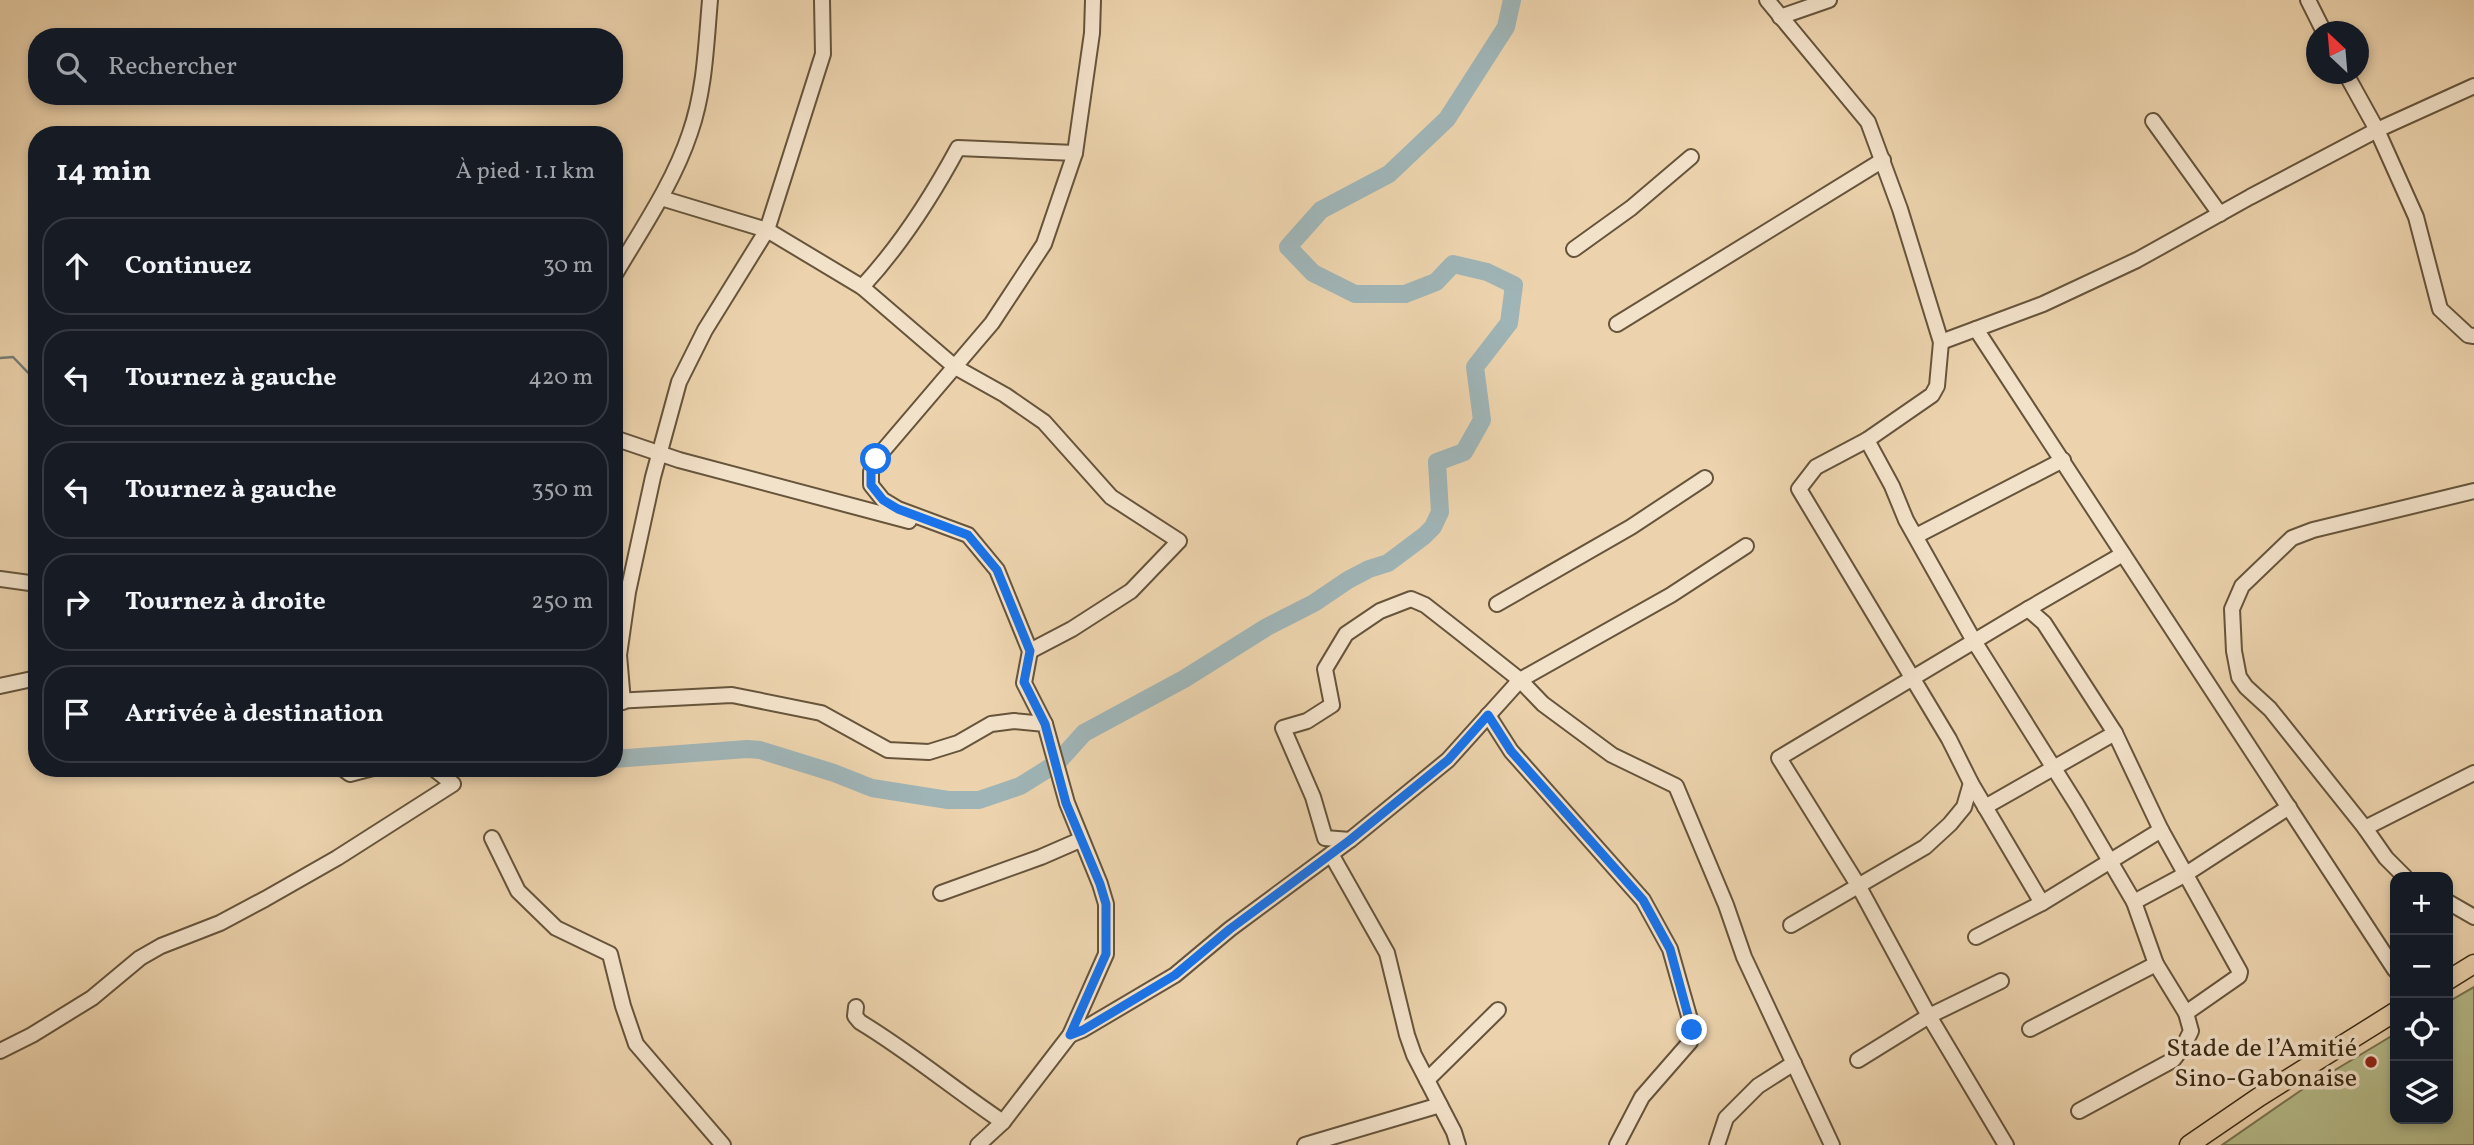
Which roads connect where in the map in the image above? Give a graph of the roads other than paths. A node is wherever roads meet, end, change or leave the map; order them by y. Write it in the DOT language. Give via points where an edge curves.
graph roads {
  1 [pos="710,0"];
  2 [pos="822,0"];
  3 [pos="1093,0"];
  4 [pos="1767,0"];
  5 [pos="1829,0"];
  6 [pos="2308,0"];
  7 [pos="1780,18"];
  8 [pos="2318,21"];
  9 [pos="2352,84"];
  10 [pos="2474,86"];
  11 [pos="2153,121"];
  12 [pos="2377,130"];
  13 [pos="1075,153"];
  14 [pos="1691,157"];
  15 [pos="1883,160"];
  16 [pos="661,198"];
  17 [pos="2220,214"];
  18 [pos="767,230"];
  19 [pos="1574,249"];
  20 [pos="623,261"];
  21 [pos="862,287"];
  22 [pos="1617,324"];
  23 [pos="1976,329"];
  24 [pos="2474,336"];
  25 [pos="1941,342"];
  26 [pos="955,367"];
  27 [pos="1867,440"];
  28 [pos="623,441"];
  29 [pos="660,454"];
  30 [pos="2063,460"];
  31 [pos="1705,478"];
  32 [pos="2474,492"];
  33 [pos="968,535"];
  34 [pos="1916,536"];
  35 [pos="1746,546"];
  36 [pos="2123,554"];
  37 [pos="0,579"];
  38 [pos="28,582"];
  39 [pos="1497,604"];
  40 [pos="2028,609"];
  41 [pos="623,627"];
  42 [pos="1974,641"];
  43 [pos="1030,651"];
  44 [pos="1912,678"];
  45 [pos="28,680"];
  46 [pos="1520,680"];
  47 [pos="0,686"];
  48 [pos="623,701"];
  49 [pos="1488,715"];
  50 [pos="1045,724"];
  51 [pos="2115,733"];
  52 [pos="2053,769"];
  53 [pos="2474,773"];
  54 [pos="444,777"];
  55 [pos="1971,783"];
  56 [pos="1985,807"];
  57 [pos="2289,807"];
  58 [pos="2365,828"];
  59 [pos="2161,830"];
  60 [pos="492,838"];
  61 [pos="1080,840"];
  62 [pos="1350,840"];
  63 [pos="1331,854"];
  64 [pos="2110,861"];
  65 [pos="2400,872"];
  66 [pos="2186,874"];
  67 [pos="1858,885"];
  68 [pos="941,893"];
  69 [pos="2134,902"];
  70 [pos="2042,904"];
  71 [pos="2453,905"];
  72 [pos="2474,917"];
  73 [pos="1791,925"];
  74 [pos="1976,937"];
  75 [pos="2390,962"];
  76 [pos="2156,964"];
  77 [pos="2474,964"];
  78 [pos="2453,977"];
  79 [pos="2001,981"];
  80 [pos="856,1007"];
  81 [pos="1498,1010"];
  82 [pos="2186,1013"];
  83 [pos="2390,1015"];
  84 [pos="1929,1016"];
  85 [pos="2030,1029"];
  86 [pos="1070,1035"];
  87 [pos="0,1051"];
  88 [pos="1858,1060"];
  89 [pos="1794,1063"];
  90 [pos="1427,1080"];
  91 [pos="1440,1105"];
  92 [pos="2079,1111"];
  93 [pos="1003,1122"];
  94 [pos="723,1145"];
  95 [pos="978,1145"];
  96 [pos="1305,1145"];
  97 [pos="1458,1145"];
  98 [pos="1617,1145"];
  99 [pos="1717,1145"];
  100 [pos="1832,1145"];
  101 [pos="2006,1145"];
  102 [pos="2189,1145"];
  1 -- 16 [label="street" via="703,83 690,133"];
  2 -- 18 [label="street" via="823,54"];
  3 -- 13 [label="street"];
  4 -- 7 [label="street"];
  5 -- 7 [label="street"];
  6 -- 8 [label="street"];
  7 -- 15 [label="street" via="1868,122"];
  9 -- 12 [label="street"];
  10 -- 12 [label="street"];
  11 -- 17 [label="street"];
  12 -- 17 [label="street"];
  12 -- 24 [label="street" via="2416,217 2440,309"];
  13 -- 21 [label="street" via="958,148 922,212"];
  13 -- 26 [label="street" via="1044,244 992,323"];
  14 -- 19 [label="street"];
  15 -- 22 [label="street"];
  15 -- 25 [label="street"];
  16 -- 18 [label="street"];
  16 -- 20 [label="street"];
  17 -- 23 [label="street" via="2137,260"];
  18 -- 21 [label="street"];
  18 -- 29 [label="street" via="705,330 679,382"];
  21 -- 26 [label="street"];
  23 -- 25 [label="street"];
  23 -- 30 [label="street"];
  25 -- 27 [label="street" via="1932,396"];
  26 -- 33 [label="street" via="876,459 871,485 898,509"];
  26 -- 43 [label="street" via="1044,422 1111,497 1179,541 1131,591"];
  27 -- 34 [label="street"];
  27 -- 44 [label="street" via="1816,467 1799,489"];
  28 -- 29 [label="street"];
  29 -- 33 [label="street"];
  29 -- 41 [label="street"];
  30 -- 34 [label="street"];
  30 -- 36 [label="street"];
  31 -- 39 [label="street" via="1631,527"];
  32 -- 58 [label="street" via="2292,538 2242,586 2232,609 2239,677"];
  33 -- 43 [label="street" via="997,570"];
  34 -- 42 [label="street"];
  35 -- 46 [label="street" via="1671,595"];
  36 -- 40 [label="street"];
  36 -- 57 [label="street"];
  37 -- 38 [label="street"];
  40 -- 42 [label="street"];
  40 -- 51 [label="street" via="2044,623"];
  42 -- 44 [label="street"];
  42 -- 52 [label="street"];
  43 -- 50 [label="street" via="1024,682"];
  44 -- 55 [label="street"];
  44 -- 67 [label="street" via="1779,758"];
  45 -- 47 [label="street"];
  46 -- 49 [label="street"];
  46 -- 62 [label="street" via="1425,605 1411,599 1380,611 1346,634 1325,669 1332,705 1307,721 1283,728 1325,838"];
  46 -- 89 [label="street" via="1543,704 1612,755 1676,786 1744,957"];
  48 -- 50 [label="street" via="732,695 821,713 888,750 929,752 958,743 991,724"];
  49 -- 62 [label="street" via="1448,760"];
  49 -- 98 [label="street" via="1511,751 1643,900 1670,949 1691,1023 1690,1042 1642,1097"];
  50 -- 61 [label="street"];
  51 -- 52 [label="street"];
  51 -- 59 [label="street"];
  52 -- 56 [label="street"];
  52 -- 64 [label="street"];
  53 -- 58 [label="street"];
  54 -- 87 [label="street" via="453,784 337,858 220,923 140,958 92,998"];
  55 -- 56 [label="street"];
  55 -- 67 [label="street" via="1964,807 1925,847"];
  56 -- 70 [label="street"];
  57 -- 66 [label="street"];
  57 -- 75 [label="street"];
  58 -- 65 [label="street"];
  59 -- 64 [label="street"];
  59 -- 66 [label="street"];
  60 -- 94 [label="street" via="518,891 556,928 610,954 636,1044"];
  61 -- 68 [label="street"];
  61 -- 86 [label="street" via="1106,904 1107,943 1101,968"];
  62 -- 63 [label="street"];
  63 -- 86 [label="street" via="1175,975"];
  63 -- 90 [label="street" via="1387,953 1407,1035"];
  64 -- 69 [label="street"];
  64 -- 70 [label="street"];
  66 -- 69 [label="street"];
  66 -- 82 [label="street" via="2240,972"];
  67 -- 73 [label="street"];
  67 -- 84 [label="street"];
  69 -- 76 [label="street"];
  70 -- 74 [label="street"];
  71 -- 72 [label="street"];
  76 -- 82 [label="street"];
  76 -- 85 [label="street"];
  77 -- 78 [label="main road"];
  79 -- 84 [label="street"];
  80 -- 93 [label="street" via="860,1023"];
  81 -- 90 [label="street"];
  82 -- 92 [label="street" via="2190,1031 2173,1060"];
  83 -- 102 [label="main road"];
  84 -- 88 [label="street"];
  84 -- 101 [label="street"];
  86 -- 93 [label="street"];
  89 -- 99 [label="street" via="1758,1086 1726,1118"];
  89 -- 100 [label="street"];
  90 -- 91 [label="street"];
  91 -- 96 [label="street"];
  91 -- 97 [label="street"];
  93 -- 95 [label="street"];
}
